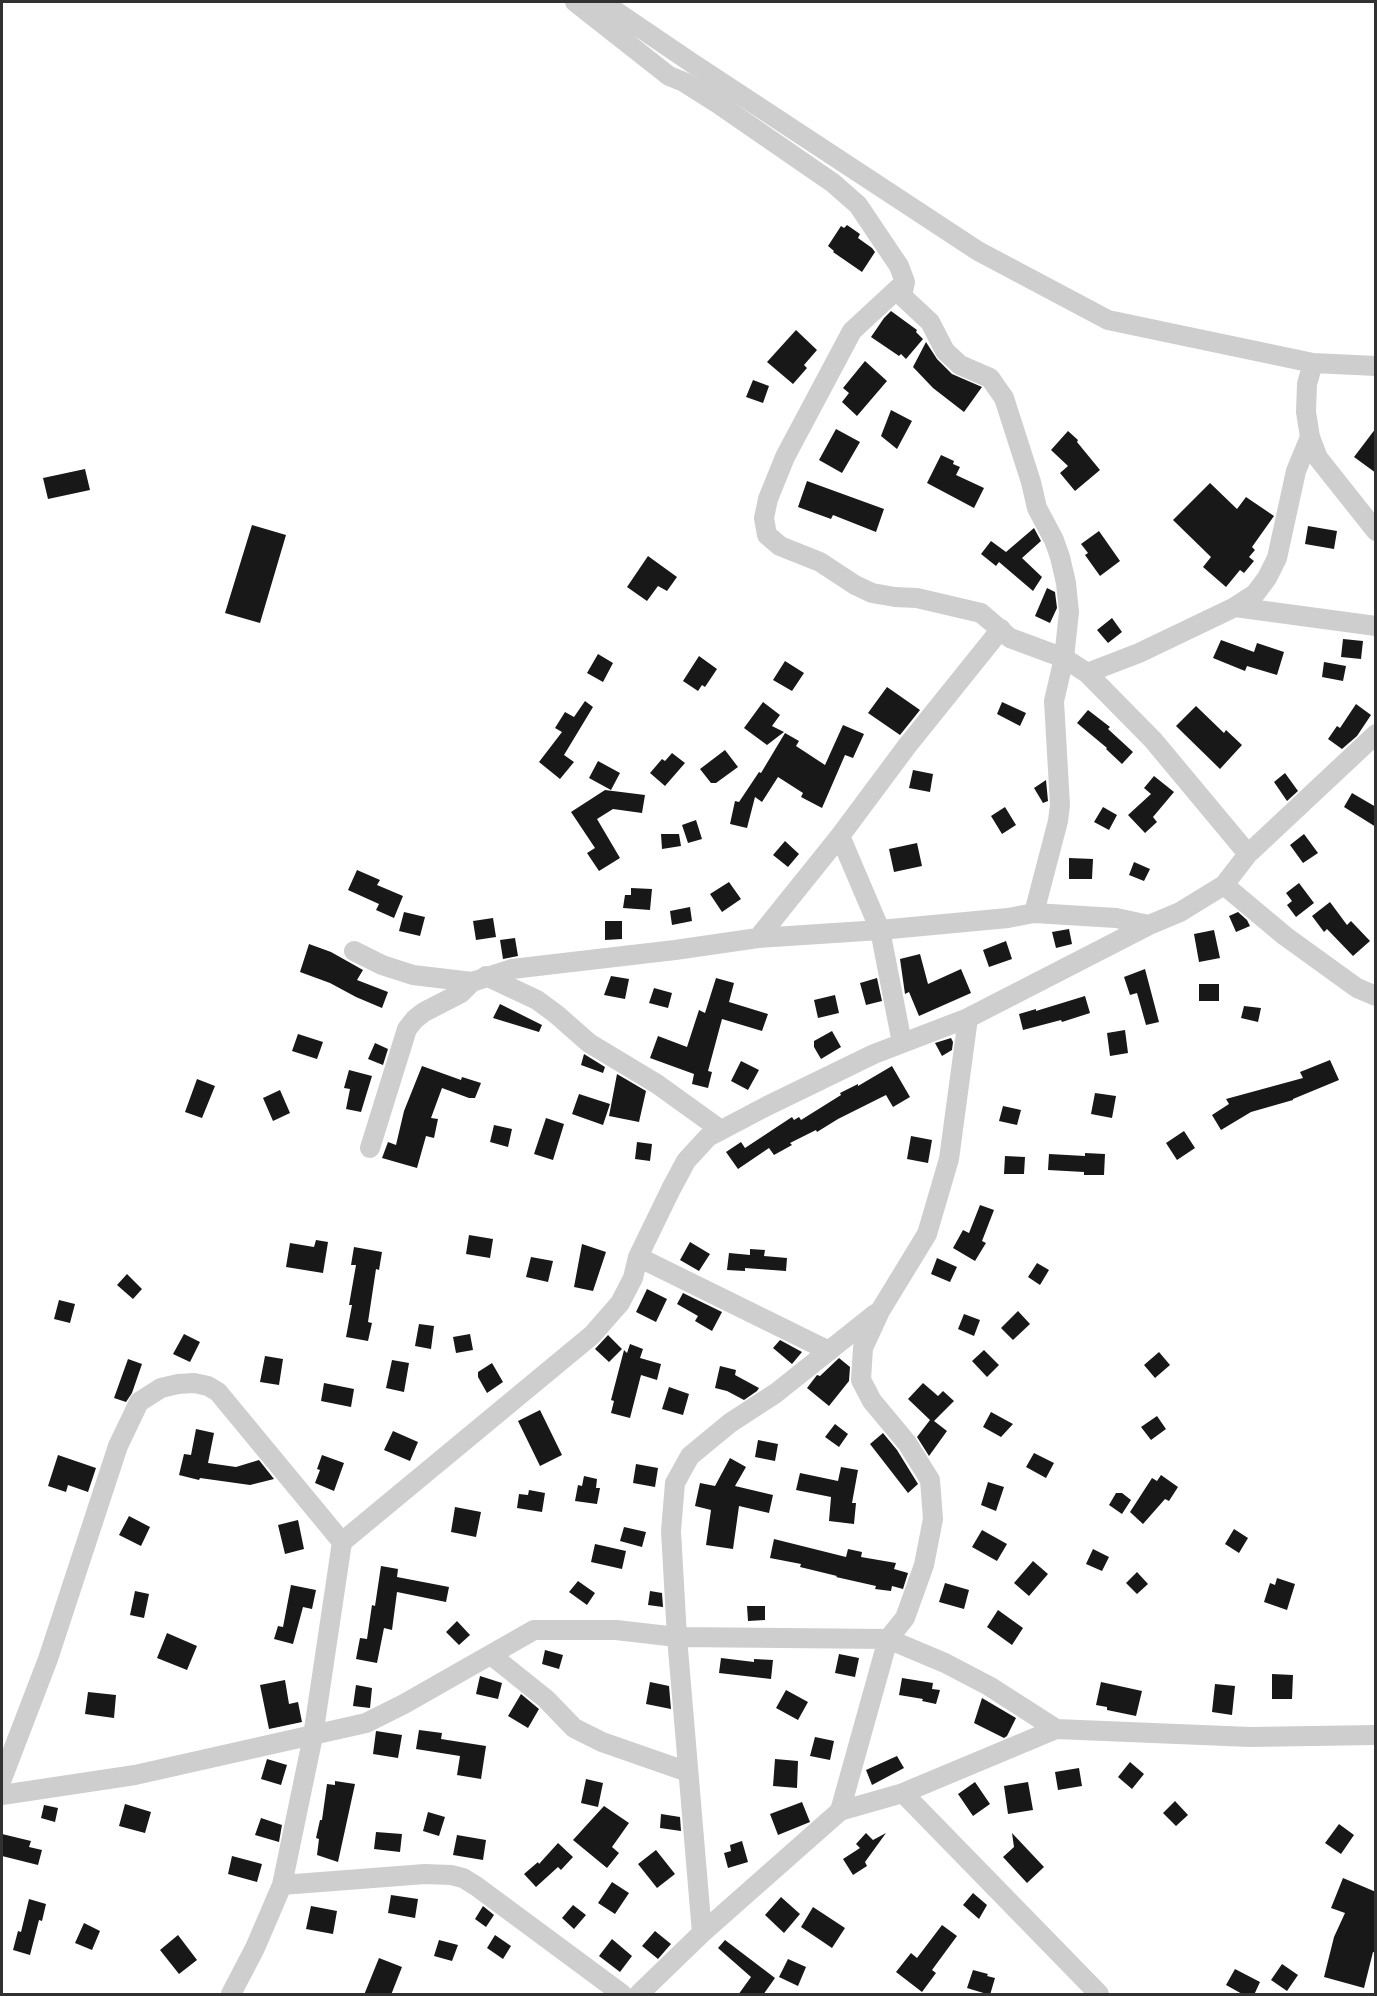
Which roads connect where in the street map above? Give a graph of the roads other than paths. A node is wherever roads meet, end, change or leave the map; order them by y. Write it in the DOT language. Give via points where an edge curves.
graph roads {
  1 [pos="575,2"];
  2 [pos="602,2"];
  3 [pos="692,63"];
  4 [pos="694,89"];
  5 [pos="905,282"];
  6 [pos="1313,363"];
  7 [pos="1376,366"];
  8 [pos="1310,437"];
  9 [pos="1375,530"];
  10 [pos="1235,607"];
  11 [pos="1376,626"];
  12 [pos="1001,629"];
  13 [pos="1064,658"];
  14 [pos="1087,673"];
  15 [pos="1376,735"];
  16 [pos="840,836"];
  17 [pos="1248,854"];
  18 [pos="1224,885"];
  19 [pos="1034,913"];
  20 [pos="1149,925"];
  21 [pos="880,930"];
  22 [pos="758,938"];
  23 [pos="354,951"];
  24 [pos="479,979"];
  25 [pos="1376,996"];
  26 [pos="968,1018"];
  27 [pos="902,1043"];
  28 [pos="721,1130"];
  29 [pos="370,1148"];
  30 [pos="638,1257"];
  31 [pos="880,1311"];
  32 [pos="829,1351"];
  33 [pos="342,1542"];
  34 [pos="677,1637"];
  35 [pos="888,1639"];
  36 [pos="491,1654"];
  37 [pos="1056,1729"];
  38 [pos="1376,1735"];
  39 [pos="313,1736"];
  40 [pos="688,1772"];
  41 [pos="2,1779"];
  42 [pos="903,1793"];
  43 [pos="2,1795"];
  44 [pos="840,1811"];
  45 [pos="282,1886"];
  46 [pos="702,1933"];
  47 [pos="231,1995"];
  48 [pos="622,1995"];
  49 [pos="639,1995"];
  50 [pos="1100,1995"];
  1 -- 4 [label="street" via="669,76"];
  2 -- 3 [label="street"];
  3 -- 4 [label="street"];
  3 -- 6 [label="street" via="978,251 1108,320"];
  4 -- 5 [label="street" via="833,183 858,205 899,266"];
  5 -- 12 [label="street" via="852,331 785,457 768,499 764,518 768,535 780,546 820,562 872,593 917,598 981,613"];
  5 -- 13 [label="street" via="902,296 930,322 945,351 960,365 990,378 1004,398 1037,508 1054,540 1066,583 1069,612"];
  6 -- 7 [label="street"];
  6 -- 8 [label="street" via="1307,384"];
  8 -- 9 [label="street" via="1317,458"];
  8 -- 10 [label="street" via="1296,471 1277,558 1255,594"];
  10 -- 11 [label="street"];
  10 -- 14 [label="street"];
  12 -- 13 [label="street" via="1010,638"];
  12 -- 16 [label="street"];
  13 -- 14 [label="street"];
  13 -- 19 [label="street" via="1054,701 1060,805"];
  14 -- 17 [label="street" via="1153,741"];
  15 -- 17 [label="street"];
  16 -- 21 [label="street"];
  16 -- 22 [label="street"];
  17 -- 18 [label="street"];
  18 -- 20 [label="street" via="1180,912"];
  18 -- 25 [label="street" via="1285,936 1357,988"];
  19 -- 20 [label="street" via="1116,918"];
  19 -- 21 [label="street"];
  20 -- 26 [label="street"];
  21 -- 22 [label="street"];
  21 -- 27 [label="street"];
  22 -- 24 [label="street" via="512,969"];
  23 -- 24 [label="street" via="413,975"];
  24 -- 28 [label="street" via="537,1000 589,1043 657,1084"];
  24 -- 29 [label="street" via="415,1018 406,1029"];
  26 -- 27 [label="street"];
  26 -- 31 [label="street" via="949,1159 927,1234"];
  27 -- 28 [label="street"];
  28 -- 30 [label="street" via="708,1137 686,1161"];
  30 -- 32 [label="street"];
  30 -- 33 [label="street" via="620,1303 592,1335"];
  31 -- 32 [label="street"];
  31 -- 35 [label="street" via="863,1348 861,1380 930,1480 933,1519 924,1564 905,1618"];
  32 -- 34 [label="street" via="690,1456 675,1483 671,1531"];
  33 -- 39 [label="street"];
  33 -- 41 [label="street" via="218,1392 208,1386 178,1383 161,1388 140,1402 118,1446 48,1659"];
  34 -- 35 [label="street"];
  34 -- 36 [label="street" via="616,1630 534,1630"];
  34 -- 40 [label="street"];
  35 -- 37 [label="street" via="989,1686"];
  35 -- 44 [label="street"];
  36 -- 39 [label="street" via="366,1723"];
  36 -- 40 [label="street" via="546,1699 574,1728 622,1750"];
  37 -- 38 [label="street" via="1250,1737"];
  37 -- 42 [label="street"];
  39 -- 43 [label="street" via="135,1775"];
  39 -- 45 [label="street"];
  40 -- 46 [label="street"];
  42 -- 44 [label="street"];
  42 -- 50 [label="street"];
  44 -- 46 [label="street"];
  45 -- 47 [label="street"];
  45 -- 48 [label="street" via="425,1874 463,1878"];
  46 -- 49 [label="street"];
}
